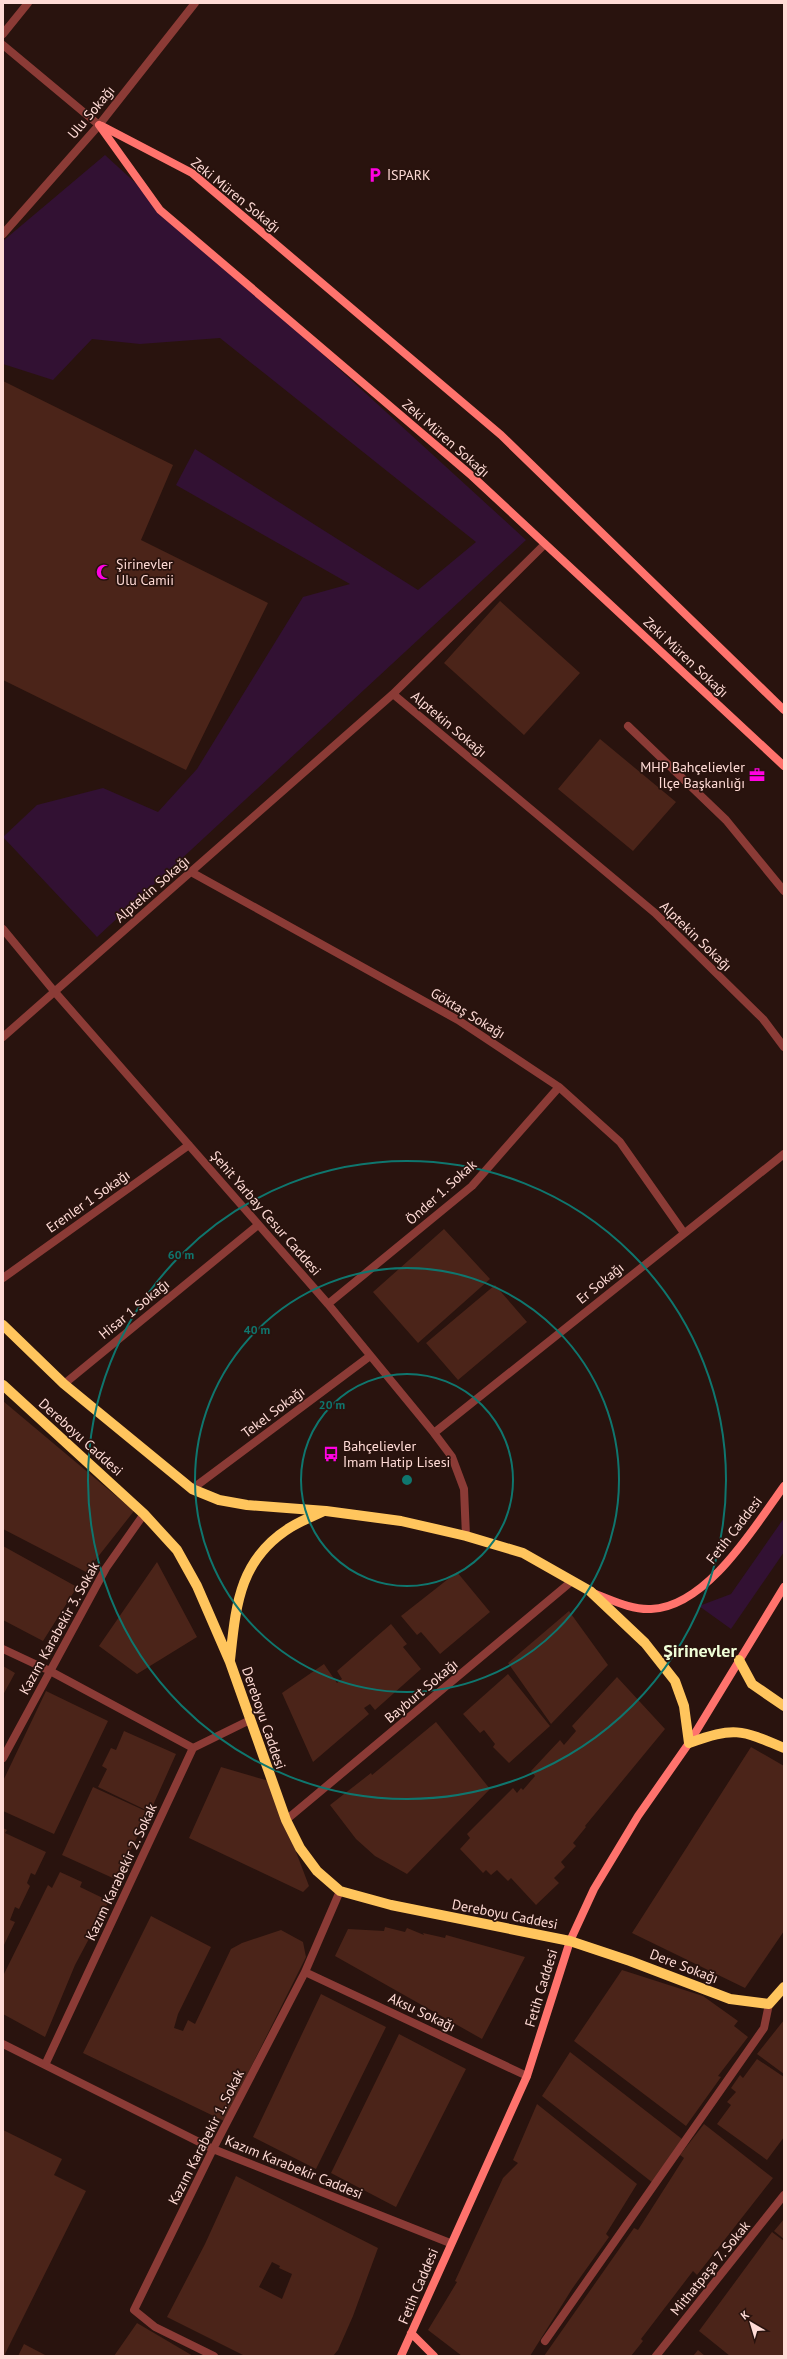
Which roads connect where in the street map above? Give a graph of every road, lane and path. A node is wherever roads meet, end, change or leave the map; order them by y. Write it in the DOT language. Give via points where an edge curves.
graph roads {
  1 [pos="28,3"];
  2 [pos="195,3"];
  3 [pos="3,34"];
  4 [pos="3,45"];
  5 [pos="99,124"];
  6 [pos="3,234"];
  7 [pos="545,544"];
  8 [pos="393,694"];
  9 [pos="784,710"];
  10 [pos="628,726"];
  11 [pos="784,766"];
  12 [pos="191,872"];
  13 [pos="784,891"];
  14 [pos="3,929"];
  15 [pos="54,991"];
  16 [pos="3,1037"];
  17 [pos="784,1047"];
  18 [pos="559,1087"];
  19 [pos="189,1145"];
  20 [pos="784,1154"];
  21 [pos="258,1225"];
  22 [pos="684,1233"];
  23 [pos="3,1278"];
  24 [pos="328,1304"];
  25 [pos="3,1325"];
  26 [pos="370,1356"];
  27 [pos="64,1384"];
  28 [pos="3,1385"];
  29 [pos="434,1433"];
  30 [pos="784,1486"];
  31 [pos="192,1489"];
  32 [pos="326,1511"];
  33 [pos="144,1514"];
  34 [pos="466,1536"];
  35 [pos="572,1582"];
  36 [pos="784,1588"];
  37 [pos="590,1591"];
  38 [pos="3,1649"];
  39 [pos="739,1660"];
  40 [pos="230,1662"];
  41 [pos="50,1671"];
  42 [pos="784,1706"];
  43 [pos="250,1720"];
  44 [pos="688,1743"];
  45 [pos="193,1748"];
  46 [pos="784,1748"];
  47 [pos="3,1758"];
  48 [pos="286,1820"];
  49 [pos="340,1891"];
  50 [pos="570,1941"];
  51 [pos="305,1972"];
  52 [pos="784,1987"];
  53 [pos="769,2004"];
  54 [pos="3,2044"];
  55 [pos="45,2065"];
  56 [pos="527,2076"];
  57 [pos="213,2149"];
  58 [pos="784,2196"];
  59 [pos="450,2243"];
  60 [pos="411,2333"];
  61 [pos="545,2341"];
  62 [pos="214,2356"];
  63 [pos="401,2356"];
  64 [pos="434,2356"];
  65 [pos="656,2356"];
  1 -- 3 [label="street"];
  2 -- 5 [label="street, Ulu Sokağı"];
  4 -- 5 [label="street, Zeki Müren Sokağı"];
  5 -- 6 [label="street, Ulu Sokağı"];
  5 -- 7 [label="street, Zeki Müren Sokağı" via="160,210 472,476"];
  5 -- 9 [label="street, Zeki Müren Sokağı" via="192,173 501,435"];
  7 -- 8 [label="street"];
  7 -- 11 [label="street, Zeki Müren Sokağı"];
  8 -- 12 [label="street, Alptekin Sokağı"];
  8 -- 17 [label="street, Alptekin Sokağı" via="655,913 762,1019"];
  10 -- 13 [label="street" via="726,820"];
  12 -- 15 [label="street, Alptekin Sokağı"];
  12 -- 18 [label="street, Göktaş Sokağı" via="458,1020"];
  14 -- 15 [label="street, Şehit Yarbay Cesur Caddesi"];
  15 -- 16 [label="street, Alptekin Sokağı"];
  15 -- 19 [label="street, Şehit Yarbay Cesur Caddesi"];
  18 -- 22 [label="street, Göktaş Sokağı" via="620,1142"];
  18 -- 24 [label="street, Önder 1. Sokak" via="472,1186"];
  19 -- 21 [label="street, Şehit Yarbay Cesur Caddesi"];
  19 -- 23 [label="street, Erenler 1 Sokağı"];
  20 -- 22 [label="street, Er Sokağı"];
  21 -- 24 [label="street, Şehit Yarbay Cesur Caddesi"];
  21 -- 27 [label="street, Hisar 1 Sokağı"];
  22 -- 29 [label="street, Er Sokağı"];
  24 -- 26 [label="street, Şehit Yarbay Cesur Caddesi"];
  25 -- 27 [label="main road, Dereboyu Caddesi"];
  26 -- 29 [label="street, Şehit Yarbay Cesur Caddesi"];
  26 -- 31 [label="street, Tekel Sokağı"];
  27 -- 31 [label="main road, Dereboyu Caddesi"];
  28 -- 33 [label="main road, Dereboyu Caddesi"];
  29 -- 34 [label="street, Şehit Yarbay Cesur Caddesi" via="452,1457 464,1489"];
  30 -- 37 [label="street, Fetih Caddesi" via="736,1553 710,1581 681,1601 652,1609 623,1605"];
  31 -- 32 [label="main road, Dereboyu Caddesi" via="219,1500 247,1505"];
  32 -- 34 [label="main road, Dereboyu Caddesi" via="401,1521"];
  32 -- 40 [label="main road" via="291,1527 266,1546 246,1574 236,1605"];
  33 -- 40 [label="main road, Dereboyu Caddesi" via="176,1550 197,1586"];
  33 -- 41 [label="street, Kazım Karabekir 3. Sokak" via="106,1568"];
  34 -- 35 [label="main road, Dereboyu Caddesi" via="523,1553"];
  35 -- 37 [label="main road, Dereboyu Caddesi"];
  35 -- 48 [label="street, Bayburt Sokağı"];
  36 -- 39 [label="street, Fetih Caddesi"];
  37 -- 44 [label="main road, Dereboyu Caddesi" via="645,1643 676,1681 684,1706"];
  38 -- 41 [label="street"];
  39 -- 42 [label="main road" via="752,1684"];
  39 -- 44 [label="street, Fetih Caddesi"];
  40 -- 43 [label="main road, Dereboyu Caddesi"];
  41 -- 45 [label="street"];
  41 -- 47 [label="street, Kazım Karabekir 3. Sokak"];
  43 -- 45 [label="street"];
  43 -- 48 [label="main road, Dereboyu Caddesi"];
  44 -- 46 [label="main road" via="717,1733 738,1731"];
  44 -- 50 [label="street, Fetih Caddesi" via="638,1816 594,1889"];
  45 -- 55 [label="street, Kazım Karabekir 2. Sokak"];
  48 -- 49 [label="main road, Dereboyu Caddesi" via="300,1848 317,1871"];
  49 -- 50 [label="main road, Dereboyu Caddesi" via="391,1906"];
  49 -- 51 [label="street, Kazım Karabekir 1. Sokak"];
  50 -- 53 [label="main road, Dere Sokağı" via="730,1999"];
  50 -- 56 [label="street, Fetih Caddesi"];
  51 -- 56 [label="street, Aksu Sokağı"];
  51 -- 57 [label="street, Kazım Karabekir 1. Sokak"];
  52 -- 53 [label="main road"];
  53 -- 61 [label="street" via="764,2028"];
  54 -- 55 [label="street, Kazım Karabekir Caddesi"];
  55 -- 57 [label="street, Kazım Karabekir Caddesi"];
  56 -- 59 [label="street, Fetih Caddesi"];
  57 -- 59 [label="street, Kazım Karabekir Caddesi"];
  57 -- 62 [label="street, Kazım Karabekir 1. Sokak" via="134,2310 155,2327"];
  58 -- 65 [label="street, Mithatpaşa 7. Sokak"];
  59 -- 60 [label="street, Fetih Caddesi"];
  60 -- 63 [label="street, Fetih Caddesi"];
  60 -- 64 [label="street"];
}
